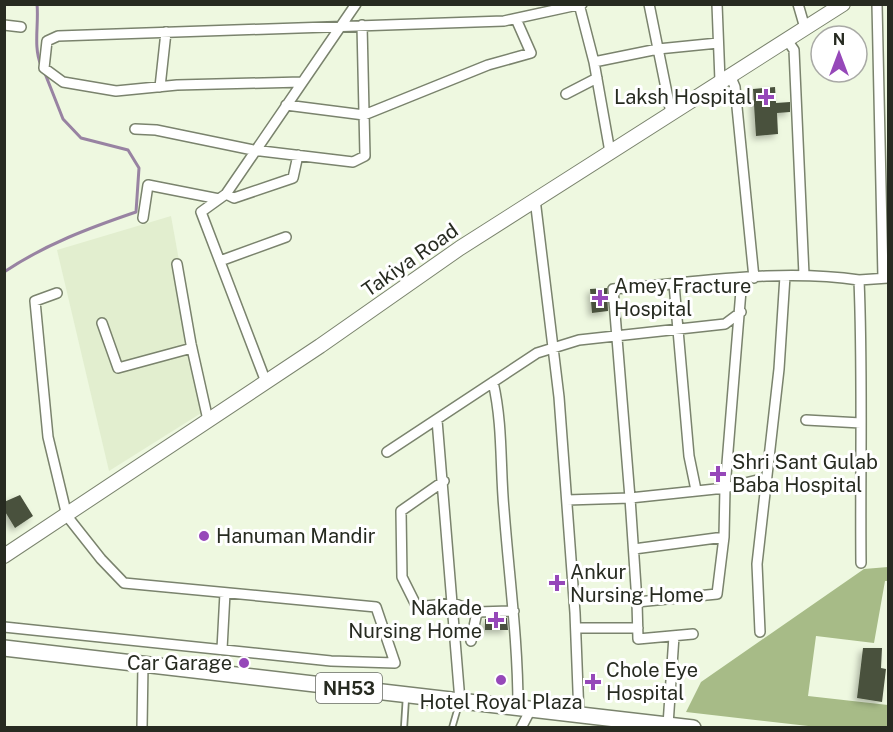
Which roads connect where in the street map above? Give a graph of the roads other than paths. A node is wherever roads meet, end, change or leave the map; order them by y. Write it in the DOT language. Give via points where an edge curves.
graph roads {
  1 [pos="356,4"];
  2 [pos="526,4"];
  3 [pos="649,4"];
  4 [pos="717,4"];
  5 [pos="798,4"];
  6 [pos="843,4"];
  7 [pos="877,4"];
  8 [pos="580,5"];
  9 [pos="529,16"];
  10 [pos="516,19"];
  11 [pos="4,25"];
  12 [pos="342,26"];
  13 [pos="362,26"];
  14 [pos="21,27"];
  15 [pos="805,28"];
  16 [pos="166,32"];
  17 [pos="787,40"];
  18 [pos="718,43"];
  19 [pos="658,49"];
  20 [pos="594,62"];
  21 [pos="597,78"];
  22 [pos="725,78"];
  23 [pos="302,82"];
  24 [pos="160,87"];
  25 [pos="566,94"];
  26 [pos="286,105"];
  27 [pos="671,112"];
  28 [pos="363,115"];
  29 [pos="135,129"];
  30 [pos="254,150"];
  31 [pos="610,152"];
  32 [pos="298,155"];
  33 [pos="223,196"];
  34 [pos="535,200"];
  35 [pos="143,218"];
  36 [pos="286,237"];
  37 [pos="220,261"];
  38 [pos="177,264"];
  39 [pos="785,276"];
  40 [pos="804,276"];
  41 [pos="742,278"];
  42 [pos="754,278"];
  43 [pos="886,278"];
  44 [pos="859,280"];
  45 [pos="675,284"];
  46 [pos="57,293"];
  47 [pos="741,312"];
  48 [pos="102,323"];
  49 [pos="679,330"];
  50 [pos="617,336"];
  51 [pos="192,348"];
  52 [pos="553,348"];
  53 [pos="266,382"];
  54 [pos="493,382"];
  55 [pos="208,420"];
  56 [pos="437,420"];
  57 [pos="806,420"];
  58 [pos="861,423"];
  59 [pos="387,452"];
  60 [pos="766,478"];
  61 [pos="444,481"];
  62 [pos="725,488"];
  63 [pos="696,490"];
  64 [pos="630,498"];
  65 [pos="567,500"];
  66 [pos="67,516"];
  67 [pos="724,537"];
  68 [pos="634,549"];
  69 [pos="4,556"];
  70 [pos="861,563"];
  71 [pos="225,593"];
  72 [pos="637,602"];
  73 [pos="453,603"];
  74 [pos="514,610"];
  75 [pos="477,612"];
  76 [pos="4,627"];
  77 [pos="576,628"];
  78 [pos="638,628"];
  79 [pos="760,632"];
  80 [pos="693,634"];
  81 [pos="674,636"];
  82 [pos="471,641"];
  83 [pos="4,648"];
  84 [pos="222,650"];
  85 [pos="143,664"];
  86 [pos="406,695"];
  87 [pos="460,701"];
  88 [pos="524,708"];
  89 [pos="579,716"];
  90 [pos="613,723"];
  91 [pos="668,725"];
  92 [pos="142,728"];
  93 [pos="404,728"];
  94 [pos="452,728"];
  95 [pos="521,728"];
  96 [pos="693,728"];
  1 -- 12 [label="street"];
  2 -- 9 [label="street"];
  3 -- 19 [label="street"];
  4 -- 18 [label="street"];
  5 -- 15 [label="street"];
  6 -- 15 [label="main road, Takiya Road"];
  7 -- 43 [label="street"];
  8 -- 9 [label="street"];
  8 -- 20 [label="street"];
  9 -- 10 [label="street"];
  10 -- 13 [label="street"];
  10 -- 28 [label="street" via="531,53 488,65"];
  11 -- 14 [label="street"];
  12 -- 13 [label="street"];
  12 -- 16 [label="street"];
  12 -- 23 [label="street"];
  13 -- 28 [label="street"];
  15 -- 17 [label="main road, Takiya Road"];
  16 -- 24 [label="street"];
  16 -- 24 [label="street" via="58,36 47,41 44,68 63,82 116,91"];
  17 -- 22 [label="main road, Takiya Road"];
  17 -- 40 [label="street" via="794,50"];
  18 -- 19 [label="street"];
  18 -- 22 [label="street"];
  19 -- 20 [label="street"];
  19 -- 27 [label="street"];
  20 -- 21 [label="street"];
  21 -- 25 [label="street"];
  21 -- 31 [label="street"];
  22 -- 27 [label="main road, Takiya Road"];
  22 -- 42 [label="street" via="735,87"];
  23 -- 24 [label="street"];
  23 -- 26 [label="street"];
  26 -- 28 [label="street"];
  26 -- 30 [label="street"];
  27 -- 31 [label="main road, Takiya Road"];
  28 -- 32 [label="street" via="366,156 353,162"];
  29 -- 30 [label="street"];
  30 -- 32 [label="street"];
  30 -- 33 [label="street"];
  31 -- 34 [label="main road, Takiya Road"];
  32 -- 33 [label="street" via="293,178 234,198"];
  33 -- 35 [label="street" via="148,185"];
  33 -- 37 [label="street" via="201,212"];
  34 -- 52 [label="street"];
  34 -- 53 [label="main road, Takiya Road"];
  36 -- 37 [label="street"];
  37 -- 53 [label="street"];
  38 -- 51 [label="street"];
  39 -- 40 [label="street"];
  39 -- 42 [label="street"];
  39 -- 60 [label="street"];
  40 -- 44 [label="street"];
  41 -- 42 [label="street"];
  41 -- 45 [label="street"];
  41 -- 47 [label="street"];
  43 -- 44 [label="street"];
  44 -- 58 [label="street"];
  45 -- 49 [label="street"];
  45 -- 50 [label="street" via="613,289"];
  46 -- 66 [label="street" via="35,301 48,437"];
  47 -- 49 [label="street" via="725,324"];
  47 -- 62 [label="street"];
  48 -- 51 [label="street" via="118,368"];
  49 -- 50 [label="street"];
  49 -- 63 [label="street" via="689,456"];
  50 -- 52 [label="street" via="579,340"];
  50 -- 64 [label="street"];
  51 -- 55 [label="street"];
  52 -- 54 [label="street" via="537,353"];
  52 -- 65 [label="street"];
  53 -- 55 [label="main road, Takiya Road"];
  54 -- 56 [label="street"];
  54 -- 74 [label="street" via="499,410 503,508"];
  55 -- 66 [label="main road, Takiya Road"];
  56 -- 59 [label="street"];
  56 -- 61 [label="street"];
  57 -- 58 [label="street"];
  58 -- 70 [label="street"];
  60 -- 62 [label="street"];
  60 -- 79 [label="street" via="757,564"];
  61 -- 73 [label="street"];
  61 -- 73 [label="street" via="401,511 402,577 417,607"];
  62 -- 63 [label="street"];
  62 -- 67 [label="street"];
  63 -- 64 [label="street"];
  64 -- 65 [label="street"];
  64 -- 68 [label="street"];
  65 -- 77 [label="street"];
  66 -- 69 [label="main road, Takiya Road"];
  66 -- 71 [label="street" via="124,583"];
  67 -- 68 [label="street"];
  67 -- 72 [label="street" via="717,594"];
  68 -- 72 [label="street"];
  71 -- 84 [label="street"];
  71 -- 84 [label="street" via="376,608 395,663"];
  72 -- 78 [label="street"];
  73 -- 75 [label="street"];
  73 -- 87 [label="street"];
  74 -- 75 [label="street"];
  74 -- 88 [label="street"];
  75 -- 82 [label="street"];
  76 -- 84 [label="street"];
  77 -- 78 [label="street"];
  77 -- 89 [label="street"];
  78 -- 81 [label="street" via="638,639"];
  80 -- 81 [label="street"];
  81 -- 91 [label="street"];
  83 -- 85 [label="highway, NH53"];
  85 -- 86 [label="highway, NH53"];
  85 -- 92 [label="street"];
  86 -- 87 [label="highway, NH53"];
  86 -- 93 [label="lane"];
  87 -- 88 [label="highway, NH53"];
  87 -- 94 [label="lane"];
  88 -- 89 [label="highway, NH53"];
  88 -- 95 [label="street"];
  89 -- 90 [label="highway, NH53"];
  90 -- 91 [label="highway, NH53"];
  91 -- 96 [label="highway, NH53"];
}
